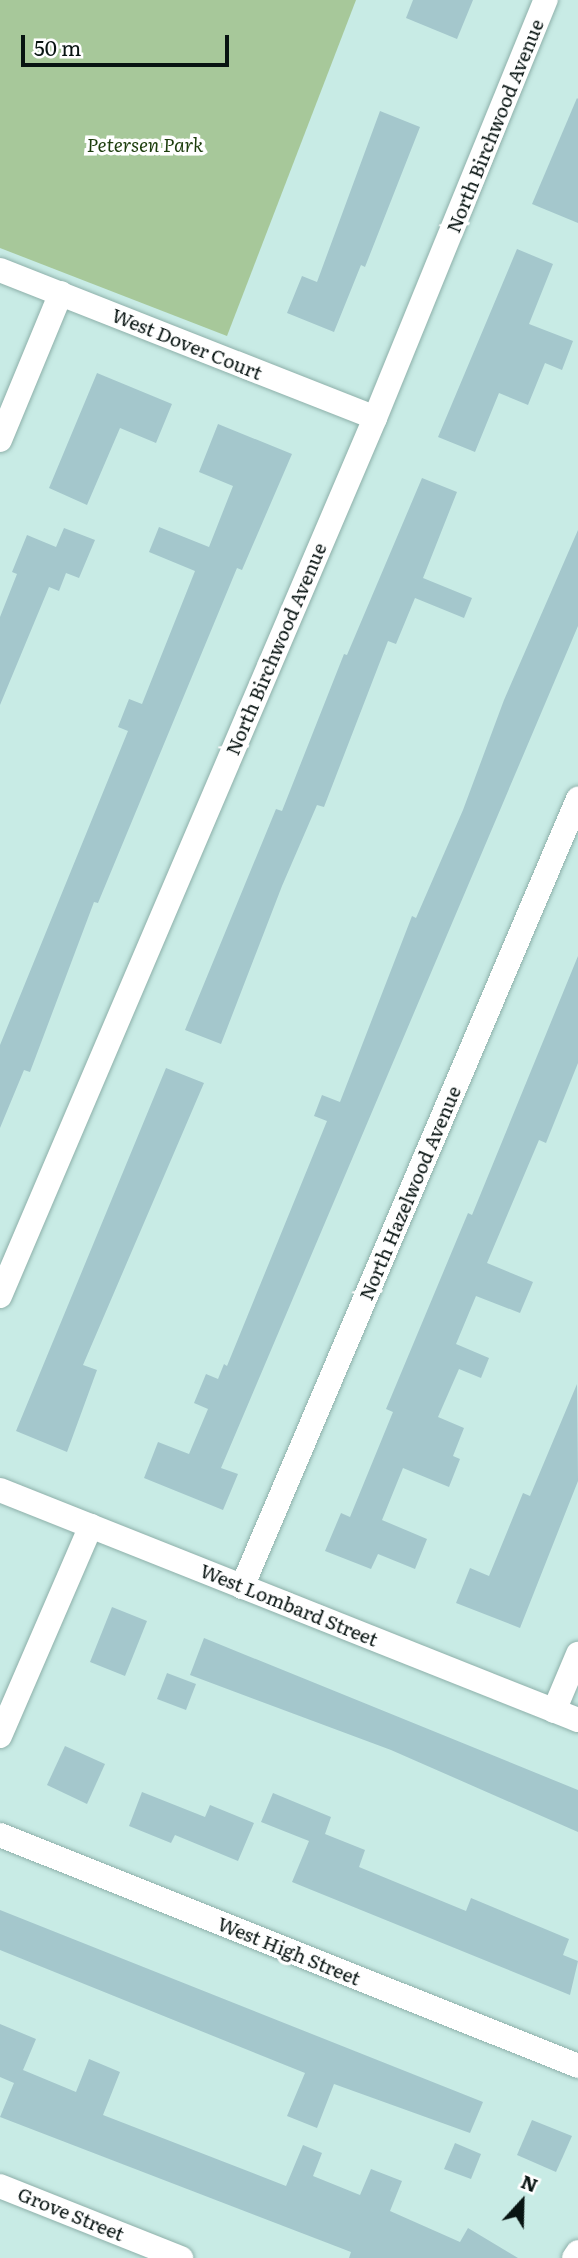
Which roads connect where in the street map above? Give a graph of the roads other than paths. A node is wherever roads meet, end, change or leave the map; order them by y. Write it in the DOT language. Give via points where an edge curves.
graph roads {
  1 [pos="546,0"];
  2 [pos="0,270"];
  3 [pos="61,293"];
  4 [pos="374,418"];
  5 [pos="0,440"];
  6 [pos="578,799"];
  7 [pos="0,1296"];
  8 [pos="0,1490"];
  9 [pos="91,1526"];
  10 [pos="242,1587"];
  11 [pos="578,1654"];
  12 [pos="554,1711"];
  13 [pos="578,1720"];
  14 [pos="0,1736"];
  15 [pos="0,1835"];
  16 [pos="578,2066"];
  17 [pos="0,2186"];
  18 [pos="578,2252"];
  19 [pos="181,2258"];
  20 [pos="574,2258"];
  1 -- 4 [label="street, North Birchwood Avenue"];
  2 -- 3 [label="street, West Dover Court"];
  3 -- 4 [label="street, West Dover Court"];
  3 -- 5 [label="street"];
  4 -- 7 [label="street, North Birchwood Avenue"];
  6 -- 10 [label="street, North Hazelwood Avenue"];
  8 -- 9 [label="street, West Lombard Street"];
  9 -- 10 [label="street, West Lombard Street"];
  9 -- 14 [label="street"];
  10 -- 12 [label="street, West Lombard Street"];
  11 -- 12 [label="street"];
  12 -- 13 [label="street, West Lombard Street"];
  15 -- 16 [label="street, West High Street"];
  17 -- 19 [label="street, Grove Street"];
  18 -- 20 [label="street"];
}
